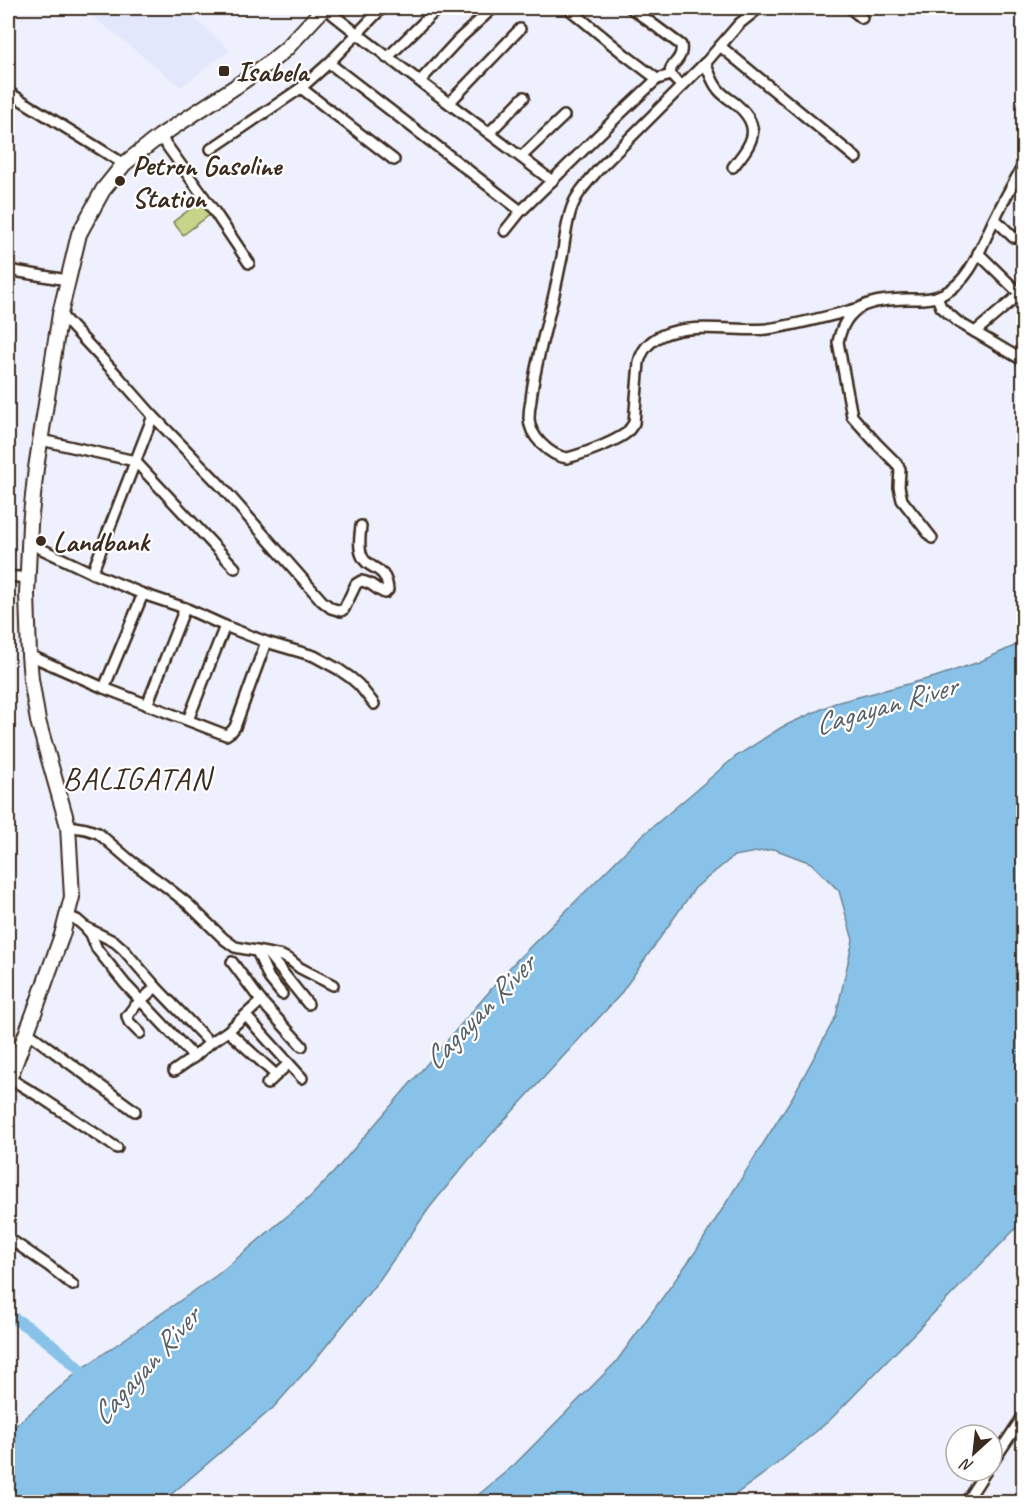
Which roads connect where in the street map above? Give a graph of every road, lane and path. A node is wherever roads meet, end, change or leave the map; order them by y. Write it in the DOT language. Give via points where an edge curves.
graph roads {
  1 [pos="324,8"];
  2 [pos="382,8"];
  3 [pos="438,8"];
  4 [pos="493,8"];
  5 [pos="568,8"];
  6 [pos="631,8"];
  7 [pos="759,8"];
  8 [pos="850,8"];
  9 [pos="862,18"];
  10 [pos="519,29"];
  11 [pos="357,34"];
  12 [pos="720,46"];
  13 [pos="387,58"];
  14 [pos="329,63"];
  15 [pos="705,63"];
  16 [pos="671,75"];
  17 [pos="657,79"];
  18 [pos="420,81"];
  19 [pos="682,86"];
  20 [pos="301,88"];
  21 [pos="8,92"];
  22 [pos="524,97"];
  23 [pos="449,103"];
  24 [pos="564,116"];
  25 [pos="489,133"];
  26 [pos="160,136"];
  27 [pos="211,149"];
  28 [pos="521,157"];
  29 [pos="856,158"];
  30 [pos="394,160"];
  31 [pos="124,164"];
  32 [pos="1023,164"];
  33 [pos="733,167"];
  34 [pos="1019,181"];
  35 [pos="552,182"];
  36 [pos="521,211"];
  37 [pos="994,219"];
  38 [pos="505,231"];
  39 [pos="1023,233"];
  40 [pos="978,253"];
  41 [pos="249,263"];
  42 [pos="8,270"];
  43 [pos="67,280"];
  44 [pos="1022,296"];
  45 [pos="937,297"];
  46 [pos="856,309"];
  47 [pos="60,314"];
  48 [pos="975,332"];
  49 [pos="1023,361"];
  50 [pos="153,416"];
  51 [pos="41,440"];
  52 [pos="135,461"];
  53 [pos="361,526"];
  54 [pos="932,538"];
  55 [pos="29,543"];
  56 [pos="235,568"];
  57 [pos="92,573"];
  58 [pos="8,576"];
  59 [pos="27,578"];
  60 [pos="143,594"];
  61 [pos="185,608"];
  62 [pos="225,626"];
  63 [pos="266,642"];
  64 [pos="29,655"];
  65 [pos="104,688"];
  66 [pos="374,704"];
  67 [pos="147,705"];
  68 [pos="188,720"];
  69 [pos="68,826"];
  70 [pos="68,916"];
  71 [pos="85,927"];
  72 [pos="257,951"];
  73 [pos="268,954"];
  74 [pos="232,962"];
  75 [pos="333,985"];
  76 [pos="156,987"];
  77 [pos="282,994"];
  78 [pos="141,1001"];
  79 [pos="261,1001"];
  80 [pos="308,1004"];
  81 [pos="246,1016"];
  82 [pos="228,1031"];
  83 [pos="27,1032"];
  84 [pos="140,1033"];
  85 [pos="210,1043"];
  86 [pos="302,1046"];
  87 [pos="194,1057"];
  88 [pos="288,1064"];
  89 [pos="174,1071"];
  90 [pos="276,1075"];
  91 [pos="302,1078"];
  92 [pos="8,1080"];
  93 [pos="267,1084"];
  94 [pos="135,1111"];
  95 [pos="117,1148"];
  96 [pos="8,1238"];
  97 [pos="73,1285"];
  98 [pos="1023,1415"];
  99 [pos="1004,1444"];
  100 [pos="978,1483"];
  101 [pos="966,1503"];
  1 -- 11 [label="street"];
  1 -- 26 [label="highway" via="269,63"];
  2 -- 11 [label="street"];
  3 -- 13 [label="street"];
  4 -- 18 [label="street"];
  5 -- 17 [label="street"];
  6 -- 16 [label="street" via="681,45 681,55 671,68"];
  7 -- 12 [label="street"];
  8 -- 9 [label="street"];
  10 -- 23 [label="street"];
  11 -- 13 [label="street"];
  11 -- 14 [label="street"];
  12 -- 15 [label="street" via="703,66"];
  12 -- 29 [label="street"];
  13 -- 18 [label="street"];
  14 -- 20 [label="street"];
  14 -- 36 [label="street"];
  15 -- 19 [label="street"];
  15 -- 33 [label="street" via="718,90 746,114 752,126 750,143"];
  16 -- 17 [label="street"];
  16 -- 19 [label="street"];
  17 -- 35 [label="street"];
  18 -- 23 [label="street"];
  19 -- 46 [label="street" via="598,170 572,205 532,390 529,418 533,433 544,446 567,458 626,434 634,423 641,355 648,344 670,332 764,329"];
  20 -- 27 [label="street"];
  20 -- 30 [label="street"];
  21 -- 31 [label="street"];
  22 -- 25 [label="street"];
  23 -- 25 [label="street"];
  24 -- 28 [label="street"];
  25 -- 28 [label="street"];
  26 -- 31 [label="highway"];
  26 -- 41 [label="street"];
  28 -- 35 [label="street"];
  31 -- 43 [label="highway" via="79,234"];
  32 -- 34 [label="street"];
  34 -- 37 [label="street"];
  35 -- 36 [label="street"];
  36 -- 38 [label="street"];
  37 -- 39 [label="street" via="1013,237"];
  37 -- 40 [label="street"];
  40 -- 44 [label="street"];
  40 -- 45 [label="street" via="958,284"];
  42 -- 43 [label="street"];
  43 -- 47 [label="highway"];
  44 -- 48 [label="street"];
  45 -- 46 [label="street" via="879,302"];
  45 -- 48 [label="street" via="948,314"];
  46 -- 54 [label="street" via="847,318 838,342 852,416 898,466 902,500"];
  47 -- 50 [label="street"];
  47 -- 51 [label="highway"];
  48 -- 49 [label="street"];
  50 -- 52 [label="street"];
  50 -- 53 [label="street" via="334,610 344,609 361,580 372,583 383,593 388,590 382,572 362,557"];
  51 -- 52 [label="street"];
  51 -- 55 [label="highway"];
  52 -- 56 [label="street"];
  52 -- 57 [label="street"];
  55 -- 57 [label="street"];
  55 -- 59 [label="highway"];
  57 -- 60 [label="street"];
  58 -- 59 [label="street"];
  59 -- 64 [label="highway"];
  60 -- 61 [label="street"];
  60 -- 65 [label="street"];
  61 -- 62 [label="street"];
  61 -- 67 [label="street"];
  62 -- 63 [label="street"];
  62 -- 68 [label="street"];
  63 -- 66 [label="street" via="314,656 338,669 359,685"];
  63 -- 68 [label="street" via="232,731 226,735"];
  64 -- 65 [label="street"];
  64 -- 69 [label="highway" via="38,721"];
  65 -- 67 [label="street"];
  67 -- 68 [label="street"];
  69 -- 70 [label="highway" via="72,897"];
  69 -- 72 [label="street" via="98,833 188,904 229,943"];
  70 -- 71 [label="street"];
  70 -- 83 [label="highway"];
  71 -- 76 [label="street" via="115,942"];
  71 -- 78 [label="street" via="97,949"];
  72 -- 73 [label="street"];
  72 -- 77 [label="street" via="269,978"];
  73 -- 75 [label="street" via="282,956"];
  73 -- 80 [label="street"];
  74 -- 79 [label="street"];
  76 -- 78 [label="street"];
  76 -- 85 [label="street"];
  78 -- 84 [label="street" via="127,1016"];
  78 -- 87 [label="street"];
  79 -- 81 [label="street"];
  79 -- 86 [label="street"];
  81 -- 82 [label="street"];
  81 -- 88 [label="street"];
  82 -- 85 [label="street"];
  82 -- 90 [label="street"];
  83 -- 92 [label="highway"];
  83 -- 94 [label="street"];
  85 -- 87 [label="street"];
  87 -- 89 [label="street"];
  88 -- 90 [label="street"];
  88 -- 91 [label="street"];
  90 -- 93 [label="street"];
  92 -- 95 [label="street"];
  96 -- 97 [label="street"];
  98 -- 99 [label="street"];
  100 -- 101 [label="street"];
}
